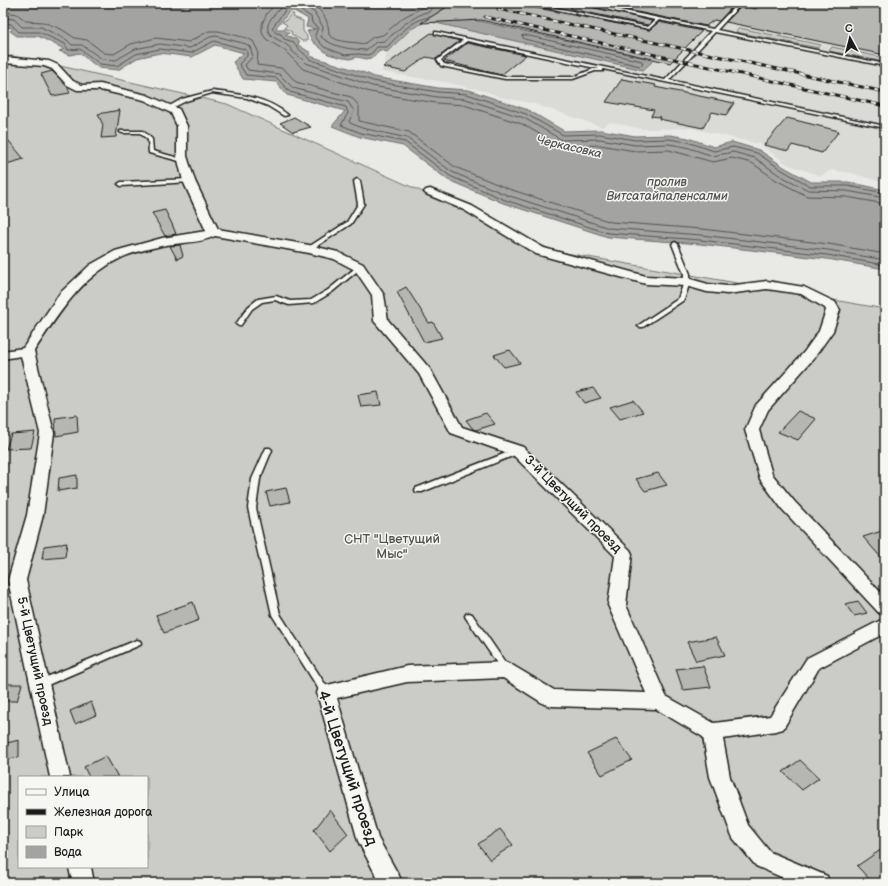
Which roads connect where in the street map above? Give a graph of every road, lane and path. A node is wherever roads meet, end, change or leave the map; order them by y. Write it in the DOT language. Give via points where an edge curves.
graph roads {
  1 [pos="527,3"];
  2 [pos="579,3"];
  3 [pos="740,3"];
  4 [pos="658,19"];
  5 [pos="715,30"];
  6 [pos="436,32"];
  7 [pos="467,39"];
  8 [pos="3,60"];
  9 [pos="885,65"];
  10 [pos="612,69"];
  11 [pos="666,81"];
  12 [pos="168,108"];
  13 [pos="286,115"];
  14 [pos="885,127"];
  15 [pos="122,132"];
  16 [pos="183,160"];
  17 [pos="189,181"];
  18 [pos="357,181"];
  19 [pos="121,184"];
  20 [pos="430,192"];
  21 [pos="213,232"];
  22 [pos="676,244"];
  23 [pos="309,249"];
  24 [pos="359,267"];
  25 [pos="687,282"];
  26 [pos="239,324"];
  27 [pos="641,326"];
  28 [pos="27,351"];
  29 [pos="3,355"];
  30 [pos="268,450"];
  31 [pos="518,451"];
  32 [pos="419,490"];
  33 [pos="885,608"];
  34 [pos="469,616"];
  35 [pos="885,625"];
  36 [pos="137,643"];
  37 [pos="506,670"];
  38 [pos="40,684"];
  39 [pos="326,693"];
  40 [pos="659,700"];
  41 [pos="712,732"];
  42 [pos="60,776"];
  43 [pos="80,868"];
  44 [pos="83,883"];
  45 [pos="392,883"];
  46 [pos="819,883"];
  1 -- 4 [label="lane" via="649,28"];
  2 -- 4 [label="lane"];
  3 -- 5 [label="lane"];
  4 -- 5 [label="lane"];
  5 -- 9 [label="lane"];
  5 -- 11 [label="lane"];
  6 -- 7 [label="lane"];
  7 -- 10 [label="lane"];
  7 -- 10 [label="lane" via="439,60 443,65 505,78 573,78 595,70"];
  8 -- 12 [label="street" via="46,63 55,67 70,83 80,88 100,87 147,98"];
  10 -- 11 [label="lane"];
  11 -- 14 [label="lane"];
  12 -- 13 [label="lane" via="184,100 212,92 248,97 270,105"];
  12 -- 16 [label="street" via="175,111 182,126"];
  15 -- 16 [label="lane" via="141,132 150,139 151,152"];
  16 -- 17 [label="street"];
  17 -- 19 [label="lane"];
  17 -- 21 [label="street"];
  18 -- 23 [label="lane" via="361,204 349,223"];
  20 -- 25 [label="street" via="468,208 540,251 646,280"];
  21 -- 23 [label="street, 3-й Цветущий проезд"];
  21 -- 28 [label="street" via="119,254 94,268 65,296"];
  22 -- 25 [label="lane" via="687,274"];
  23 -- 24 [label="street, 3-й Цветущий проезд" via="338,256"];
  24 -- 26 [label="lane" via="312,302 289,303 276,298 260,300 250,308"];
  24 -- 31 [label="street, 3-й Цветущий проезд" via="378,295 381,321 425,372 456,430"];
  25 -- 27 [label="lane" via="681,300"];
  25 -- 33 [label="street" via="727,290 767,285 804,291 830,305 833,310 826,331 809,355 761,408 752,430 765,475 788,505"];
  28 -- 29 [label="street"];
  28 -- 38 [label="street, 5-й Цветущий проезд" via="47,433 35,515 17,580"];
  30 -- 39 [label="lane, 4-й Цветущий проезд" via="256,479 252,508 276,615"];
  31 -- 32 [label="lane"];
  31 -- 40 [label="street, 3-й Цветущий проезд" via="624,554 617,605"];
  34 -- 37 [label="lane"];
  35 -- 41 [label="street" via="813,662 776,722"];
  36 -- 38 [label="lane"];
  37 -- 39 [label="street" via="407,674"];
  37 -- 40 [label="street" via="551,698"];
  38 -- 42 [label="street, 5-й Цветущий проезд"];
  39 -- 45 [label="street, 4-й Цветущий проезд" via="368,841"];
  40 -- 41 [label="street"];
  41 -- 46 [label="street" via="720,777 740,831 763,859"];
  43 -- 44 [label="street"];
}
